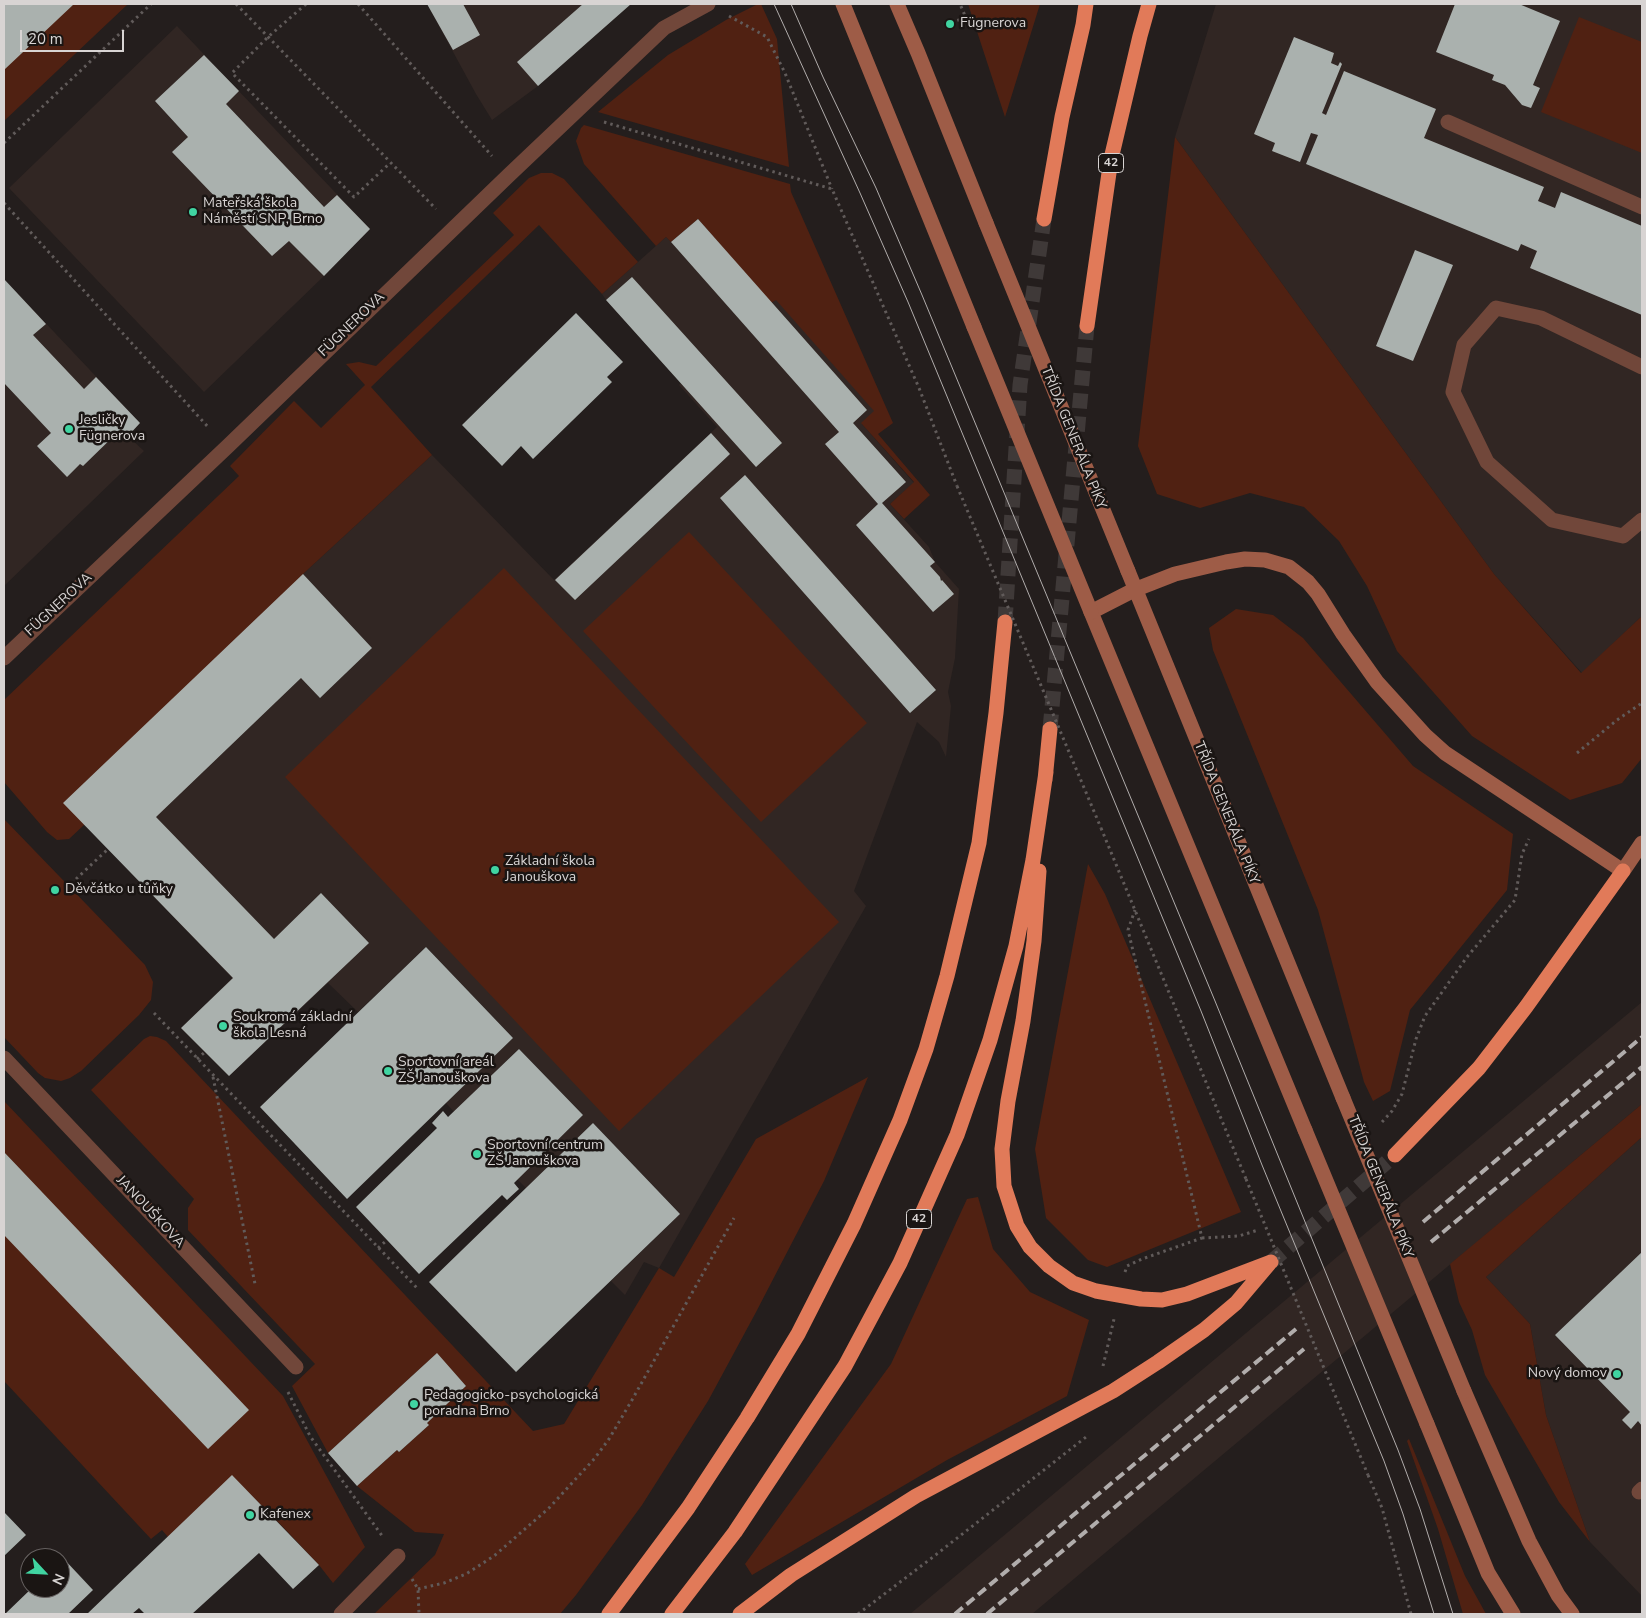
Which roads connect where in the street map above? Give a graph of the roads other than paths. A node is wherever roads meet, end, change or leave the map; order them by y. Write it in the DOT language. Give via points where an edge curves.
graph roads {
  1 [pos="708,4"];
  2 [pos="843,4"];
  3 [pos="897,4"];
  4 [pos="1088,4"];
  5 [pos="1149,4"];
  6 [pos="1448,122"];
  7 [pos="1642,207"];
  8 [pos="1044,219"];
  9 [pos="1087,326"];
  10 [pos="1642,367"];
  11 [pos="1642,520"];
  12 [pos="1130,592"];
  13 [pos="1090,612"];
  14 [pos="1005,622"];
  15 [pos="4,658"];
  16 [pos="1050,730"];
  17 [pos="1046,772"];
  18 [pos="1642,843"];
  19 [pos="1623,871"];
  20 [pos="4,1058"];
  21 [pos="1395,1155"];
  22 [pos="296,1367"];
  23 [pos="398,1556"];
  24 [pos="341,1614"];
  25 [pos="609,1614"];
  26 [pos="672,1614"];
  27 [pos="740,1614"];
  28 [pos="1513,1614"];
  29 [pos="1572,1614"];
  1 -- 15 [label="street, FÜGNEROVA" via="664,28"];
  2 -- 13 [label="main road, bridge"];
  3 -- 12 [label="main road, TŘÍDA GENERÁLA PÍKY, bridge" via="1128,572"];
  4 -- 8 [label="highway" via="1062,117"];
  5 -- 9 [label="highway, 42" via="1111,159"];
  6 -- 7 [label="street"];
  10 -- 11 [label="street" via="1541,318 1496,308 1464,345 1454,392 1487,462 1552,520 1623,536"];
  12 -- 13 [label="main road"];
  12 -- 19 [label="main road" via="1175,574 1245,559 1265,560 1289,567 1318,594 1377,682 1425,735 1462,765"];
  12 -- 29 [label="main road, TŘÍDA GENERÁLA PÍKY, bridge" via="1464,1391 1529,1541"];
  13 -- 28 [label="main road, bridge" via="1488,1573"];
  14 -- 25 [label="highway" via="979,843 948,976 900,1120 854,1224 798,1334 688,1508"];
  16 -- 17 [label="highway, 42"];
  17 -- 26 [label="highway, 42" via="1016,946 990,1040 954,1144 900,1263 845,1366 735,1532"];
  17 -- 27 [label="highway, 42" via="1034,941 1002,1149 1004,1186 1017,1226 1030,1247 1073,1283 1096,1291 1141,1299 1162,1300 1187,1294 1271,1262 1236,1303 1158,1362 1113,1391 916,1496 791,1575"];
  18 -- 19 [label="main road"];
  19 -- 21 [label="highway" via="1479,1068"];
  20 -- 22 [label="street, JANOUŠKOVA"];
  23 -- 24 [label="street"];
}
